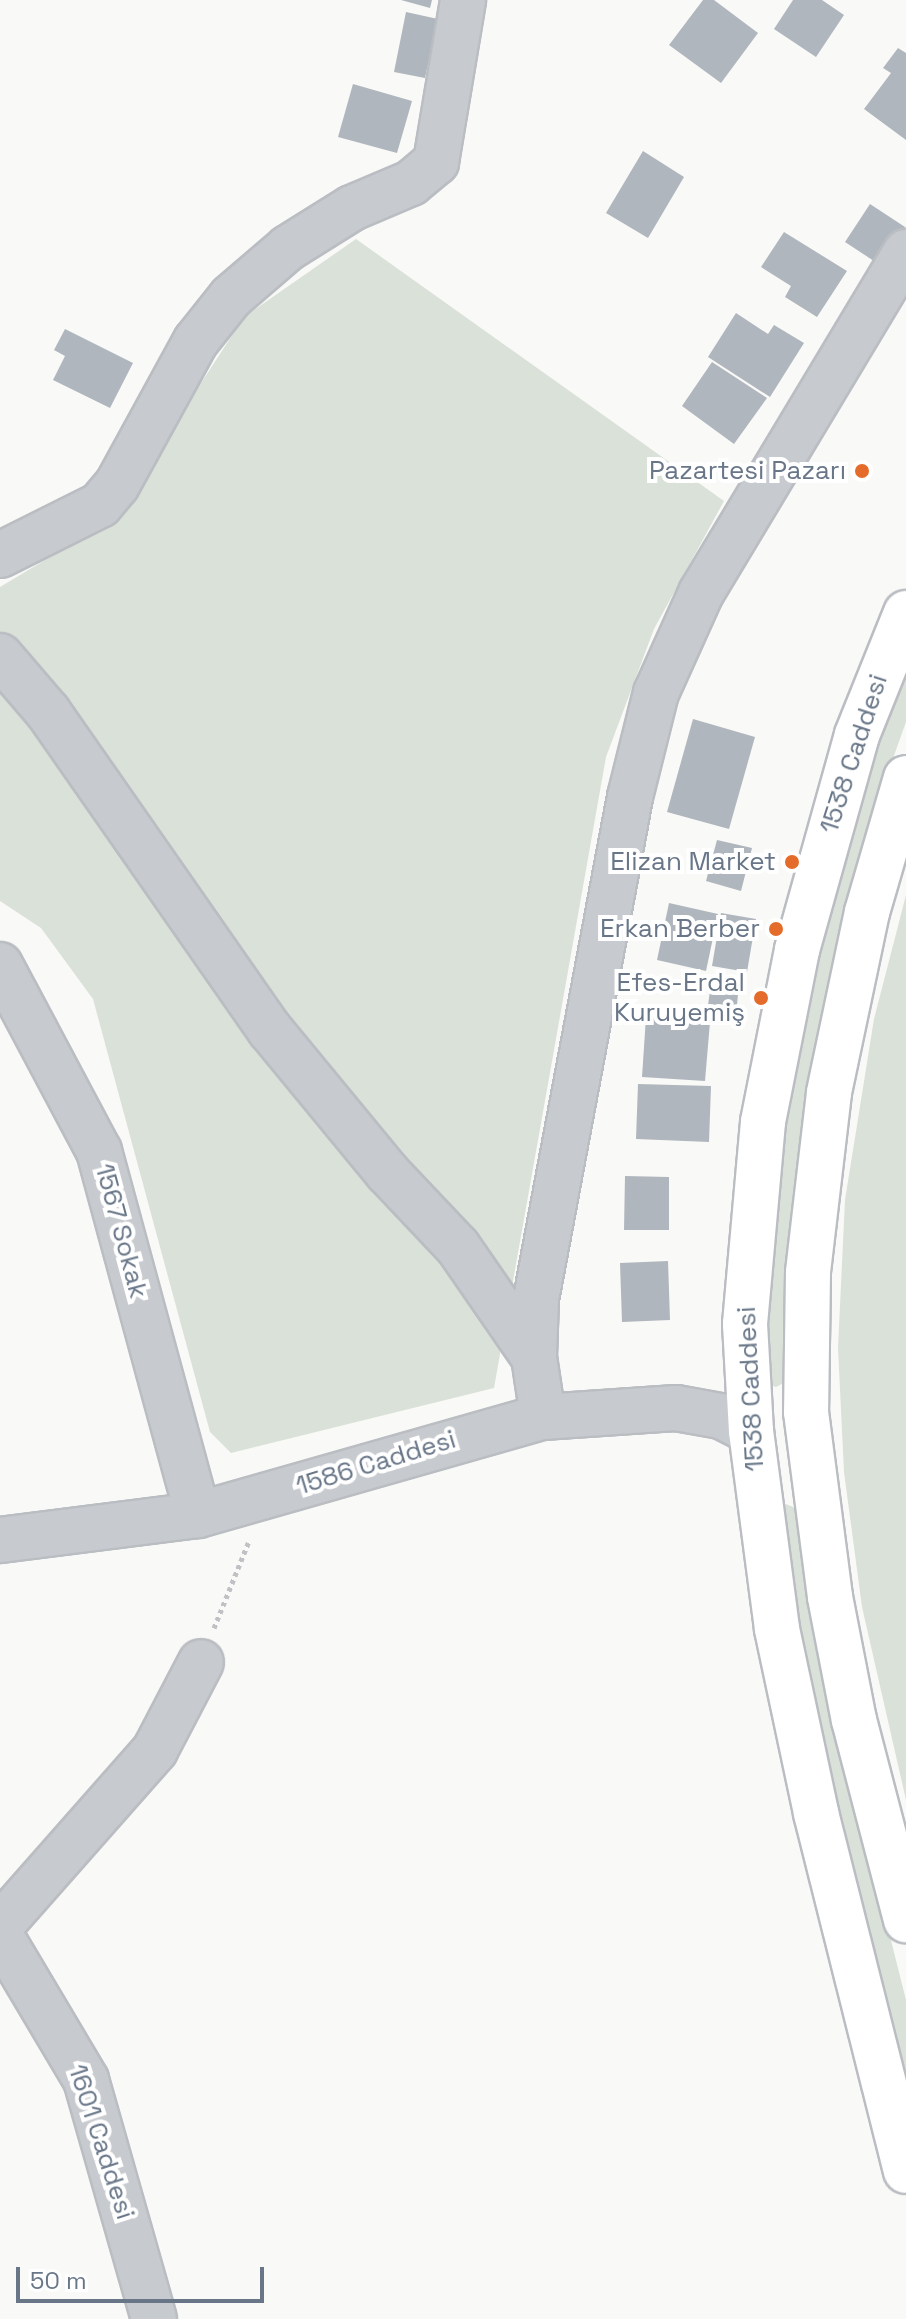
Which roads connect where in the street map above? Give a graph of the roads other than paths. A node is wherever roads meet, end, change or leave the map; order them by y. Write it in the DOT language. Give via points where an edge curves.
graph roads {
  1 [pos="463,0"];
  2 [pos="906,252"];
  3 [pos="0,555"];
  4 [pos="906,613"];
  5 [pos="0,656"];
  6 [pos="906,778"];
  7 [pos="0,965"];
  8 [pos="534,1357"];
  9 [pos="543,1417"];
  10 [pos="751,1431"];
  11 [pos="808,1437"];
  12 [pos="198,1515"];
  13 [pos="0,1540"];
  14 [pos="201,1662"];
  15 [pos="906,1920"];
  16 [pos="0,1926"];
  17 [pos="0,1935"];
  18 [pos="906,2171"];
  19 [pos="154,2319"];
  1 -- 3 [label="street" via="436,162 411,183 352,208 288,248 231,297 196,341 117,485 100,505"];
  2 -- 8 [label="street" via="701,593 656,693 578,1060 536,1299"];
  4 -- 10 [label="main road, 1538 Caddesi" via="834,805 778,1040 747,1262"];
  5 -- 8 [label="street" via="48,712 270,1030 387,1172 458,1247"];
  6 -- 11 [label="main road, 1538 Caddesi" via="867,912 829,1093 808,1273"];
  7 -- 12 [label="street, 1567 Sokak" via="99,1151"];
  8 -- 9 [label="street"];
  9 -- 10 [label="street, 1586 Caddesi" via="676,1408 721,1416"];
  9 -- 12 [label="street, 1586 Caddesi"];
  10 -- 11 [label="main road"];
  10 -- 18 [label="main road, 1538 Caddesi" via="765,1553 792,1704"];
  11 -- 15 [label="main road, 1538 Caddesi" via="854,1720"];
  12 -- 13 [label="street, 1586 Caddesi"];
  14 -- 16 [label="street" via="155,1750"];
  17 -- 19 [label="street, 1601 Caddesi" via="86,2080"];
}
